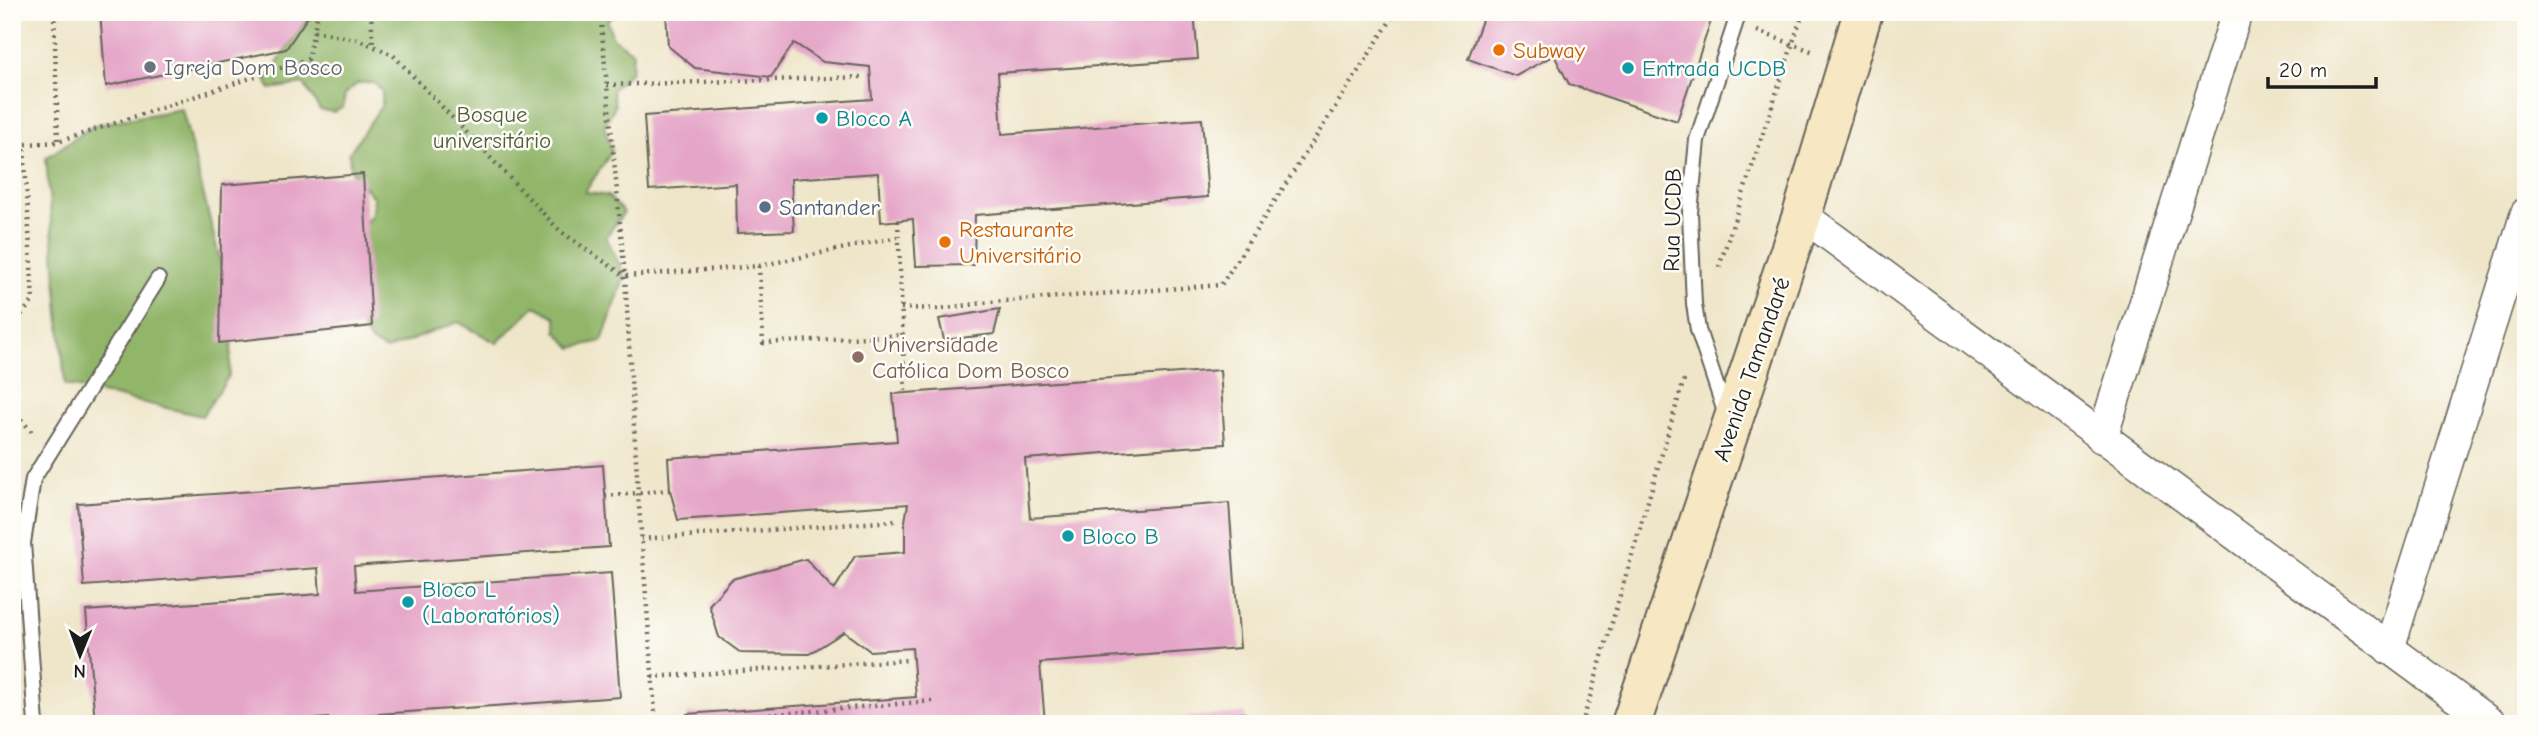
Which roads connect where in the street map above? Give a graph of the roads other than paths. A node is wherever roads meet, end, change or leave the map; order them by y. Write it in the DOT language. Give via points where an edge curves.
graph roads {
  1 [pos="1863,12"];
  2 [pos="2237,12"];
  3 [pos="1737,18"];
  4 [pos="2526,214"];
  5 [pos="1802,215"];
  6 [pos="158,279"];
  7 [pos="1731,429"];
  8 [pos="2102,438"];
  9 [pos="2389,649"];
  10 [pos="36,724"];
  11 [pos="1631,724"];
  12 [pos="2492,724"];
  1 -- 5 [label="main road, Avenida Tamandaré"];
  2 -- 8 [label="street"];
  3 -- 7 [label="lane, Rua UCDB" via="1697,140 1690,213 1694,304"];
  4 -- 9 [label="street"];
  5 -- 7 [label="main road, Avenida Tamandaré"];
  5 -- 8 [label="street"];
  6 -- 10 [label="lane" via="33,479 23,543"];
  7 -- 11 [label="main road, Avenida Tamandaré"];
  8 -- 9 [label="street"];
  9 -- 12 [label="street"];
}
